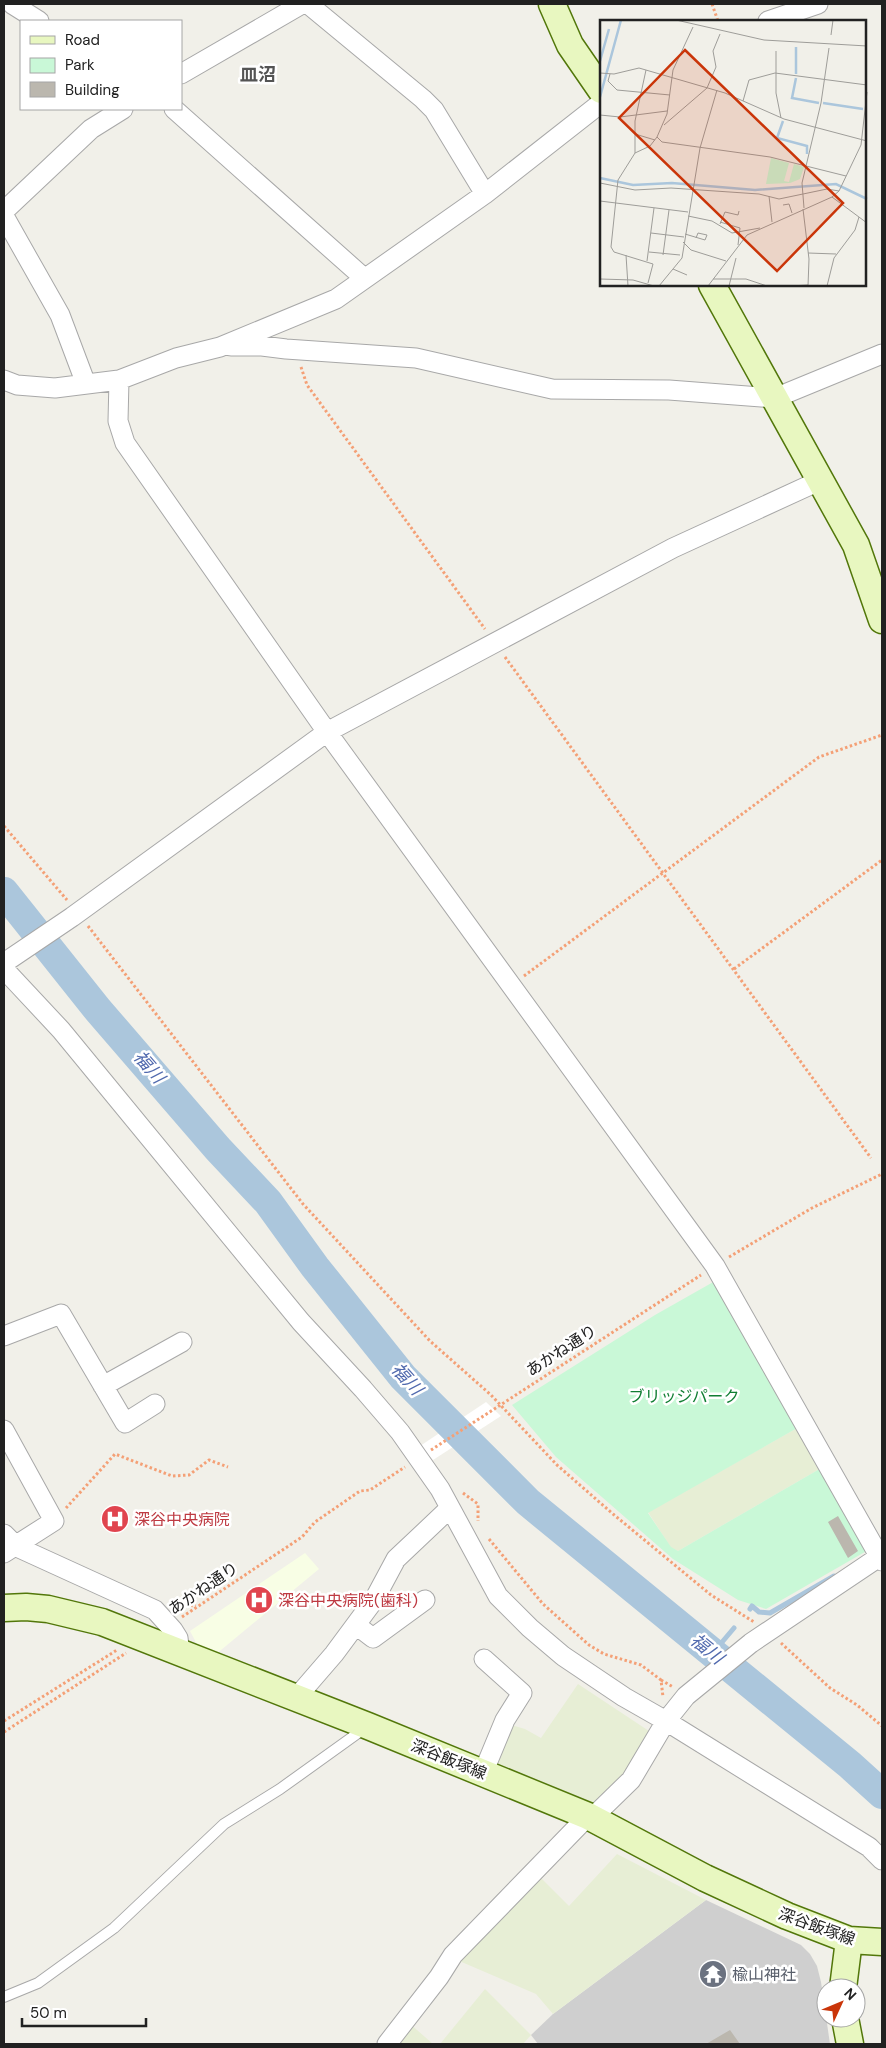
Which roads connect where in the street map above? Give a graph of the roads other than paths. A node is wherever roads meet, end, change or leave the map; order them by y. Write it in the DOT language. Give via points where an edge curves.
graph roads {
  1 [pos="12,4"];
  2 [pos="302,4"];
  3 [pos="308,4"];
  4 [pos="552,4"];
  5 [pos="818,4"];
  6 [pos="38,20"];
  7 [pos="771,20"];
  8 [pos="182,73"];
  9 [pos="600,89"];
  10 [pos="600,104"];
  11 [pos="121,110"];
  12 [pos="175,110"];
  13 [pos="485,194"];
  14 [pos="4,212"];
  15 [pos="4,216"];
  16 [pos="364,278"];
  17 [pos="713,286"];
  18 [pos="220,346"];
  19 [pos="882,354"];
  20 [pos="4,380"];
  21 [pos="119,380"];
  22 [pos="86,384"];
  23 [pos="775,398"];
  24 [pos="821,480"];
  25 [pos="882,620"];
  26 [pos="327,732"];
  27 [pos="6,964"];
  28 [pos="4,1336"];
  29 [pos="182,1342"];
  30 [pos="104,1386"];
  31 [pos="155,1404"];
  32 [pos="4,1430"];
  33 [pos="450,1508"];
  34 [pos="8,1545"];
  35 [pos="881,1558"];
  36 [pos="425,1600"];
  37 [pos="4,1608"];
  38 [pos="356,1625"];
  39 [pos="180,1653"];
  40 [pos="484,1659"];
  41 [pos="296,1698"];
  42 [pos="666,1721"];
  43 [pos="368,1726"];
  44 [pos="483,1773"];
  45 [pos="590,1817"];
  46 [pos="882,1860"];
  47 [pos="849,1940"];
  48 [pos="882,1942"];
  49 [pos="844,1978"];
  50 [pos="4,1997"];
  51 [pos="847,2028"];
  52 [pos="387,2044"];
  53 [pos="850,2044"];
  1 -- 6 [label="street"];
  2 -- 8 [label="street"];
  3 -- 13 [label="street" via="434,110"];
  4 -- 9 [label="main road" via="570,45"];
  5 -- 7 [label="street"];
  10 -- 13 [label="street"];
  11 -- 14 [label="street" via="91,129"];
  12 -- 16 [label="street"];
  13 -- 16 [label="street"];
  15 -- 22 [label="street" via="60,315"];
  16 -- 18 [label="street" via="336,298"];
  17 -- 23 [label="main road"];
  18 -- 21 [label="street" via="176,358"];
  18 -- 23 [label="street" via="262,346 416,358 552,389 669,390"];
  19 -- 23 [label="street"];
  20 -- 22 [label="street" via="18,385 55,388"];
  21 -- 22 [label="street"];
  21 -- 26 [label="street" via="118,421 125,443"];
  23 -- 24 [label="main road"];
  24 -- 25 [label="main road" via="856,545"];
  24 -- 26 [label="street" via="673,548"];
  26 -- 27 [label="street"];
  26 -- 35 [label="street" via="715,1266"];
  27 -- 33 [label="street" via="295,1315 400,1432"];
  28 -- 30 [label="street" via="61,1314"];
  29 -- 30 [label="street"];
  30 -- 31 [label="street" via="125,1423"];
  32 -- 34 [label="street" via="54,1521"];
  33 -- 38 [label="street" via="396,1559"];
  33 -- 42 [label="street" via="498,1596 517,1615 563,1656"];
  34 -- 39 [label="street" via="155,1610 178,1638"];
  35 -- 42 [label="street" via="768,1631 682,1693"];
  36 -- 38 [label="street" via="373,1638"];
  37 -- 39 [label="main road, 深谷飯塚線" via="26,1607 74,1614"];
  38 -- 41 [label="street"];
  39 -- 41 [label="main road, 深谷飯塚線"];
  40 -- 44 [label="street" via="522,1693 505,1720"];
  41 -- 43 [label="main road, 深谷飯塚線"];
  42 -- 45 [label="street" via="631,1780"];
  42 -- 46 [label="street" via="869,1848"];
  43 -- 44 [label="main road, 深谷飯塚線"];
  43 -- 50 [label="lane" via="224,1824 114,1928 38,1983"];
  44 -- 45 [label="main road, 深谷飯塚線"];
  45 -- 47 [label="main road, 深谷飯塚線" via="705,1878"];
  45 -- 52 [label="street" via="453,1955"];
  47 -- 48 [label="main road, 深谷飯塚線"];
  47 -- 49 [label="main road"];
  51 -- 53 [label="main road"];
}
